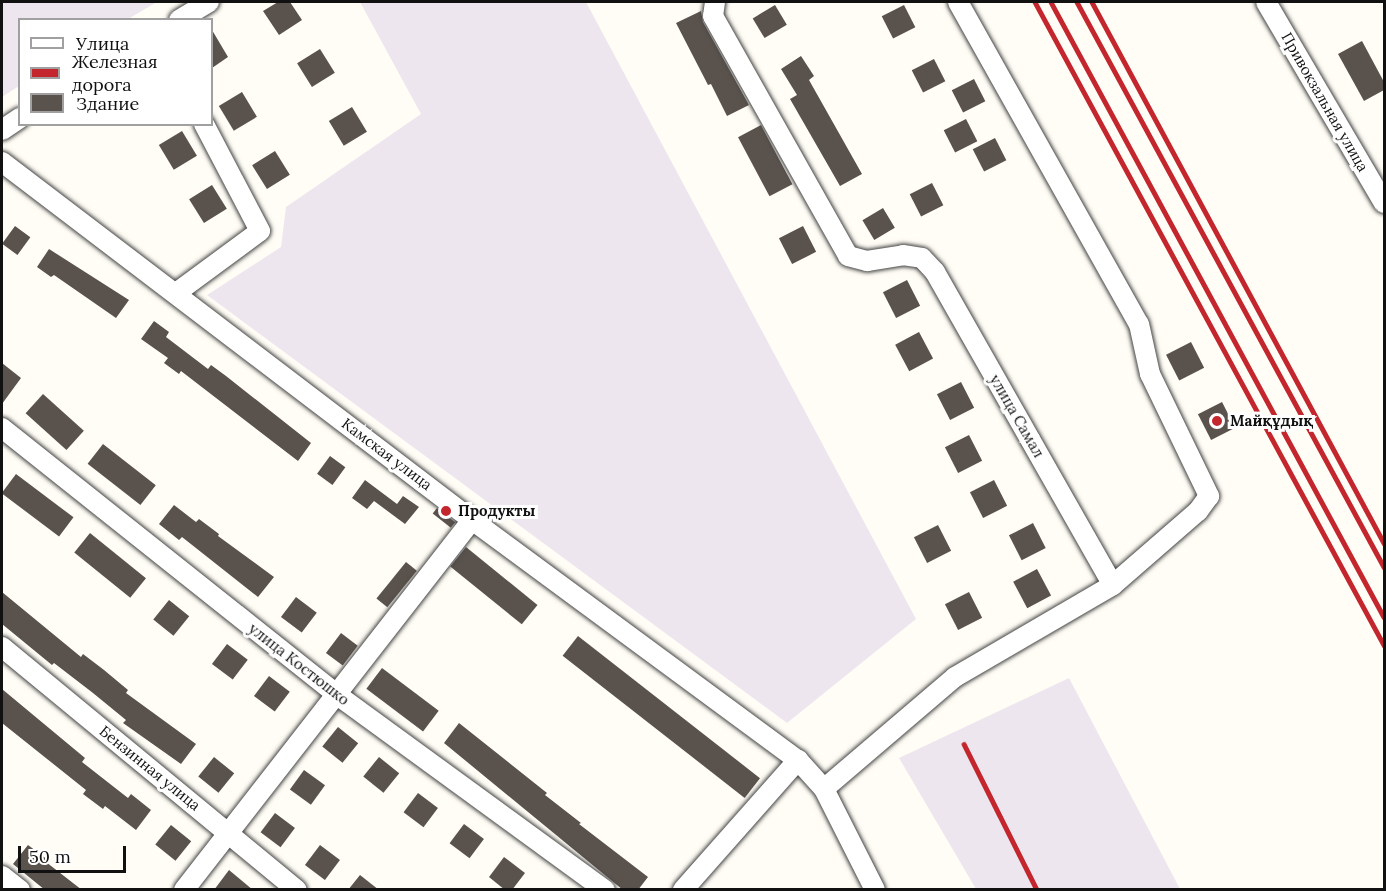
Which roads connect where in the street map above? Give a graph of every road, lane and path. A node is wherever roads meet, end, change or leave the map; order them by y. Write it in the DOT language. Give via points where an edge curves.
graph roads {
  1 [pos="209,2"];
  2 [pos="715,2"];
  3 [pos="958,2"];
  4 [pos="1266,2"];
  5 [pos="182,18"];
  6 [pos="18,119"];
  7 [pos="205,126"];
  8 [pos="2,130"];
  9 [pos="2,162"];
  10 [pos="1384,203"];
  11 [pos="176,293"];
  12 [pos="2,428"];
  13 [pos="472,520"];
  14 [pos="1113,585"];
  15 [pos="2,647"];
  16 [pos="336,694"];
  17 [pos="798,760"];
  18 [pos="824,789"];
  19 [pos="229,833"];
  20 [pos="2,876"];
  21 [pos="20,890"];
  22 [pos="184,890"];
  23 [pos="297,890"];
  24 [pos="604,890"];
  25 [pos="683,890"];
  26 [pos="875,890"];
  1 -- 5 [label="street"];
  2 -- 14 [label="street, улица Самал" via="713,16 848,256 867,261 903,255 922,258 935,272"];
  3 -- 14 [label="street" via="1139,324 1150,374 1209,496 1198,511"];
  4 -- 10 [label="street, Привокзальная улица"];
  6 -- 8 [label="street"];
  7 -- 11 [label="street" via="260,231"];
  9 -- 11 [label="street, Камская улица"];
  11 -- 13 [label="street, Камская улица"];
  12 -- 16 [label="street, улица Костюшко"];
  13 -- 16 [label="street"];
  13 -- 17 [label="street, Камская улица"];
  14 -- 18 [label="street" via="955,677"];
  15 -- 19 [label="street, Бензинная улица"];
  16 -- 19 [label="street"];
  16 -- 24 [label="street, улица Костюшко"];
  17 -- 18 [label="street, Камская улица"];
  17 -- 25 [label="street"];
  18 -- 26 [label="street, Камская улица"];
  19 -- 22 [label="street"];
  19 -- 23 [label="street, Бензинная улица"];
  20 -- 21 [label="street"];
}
